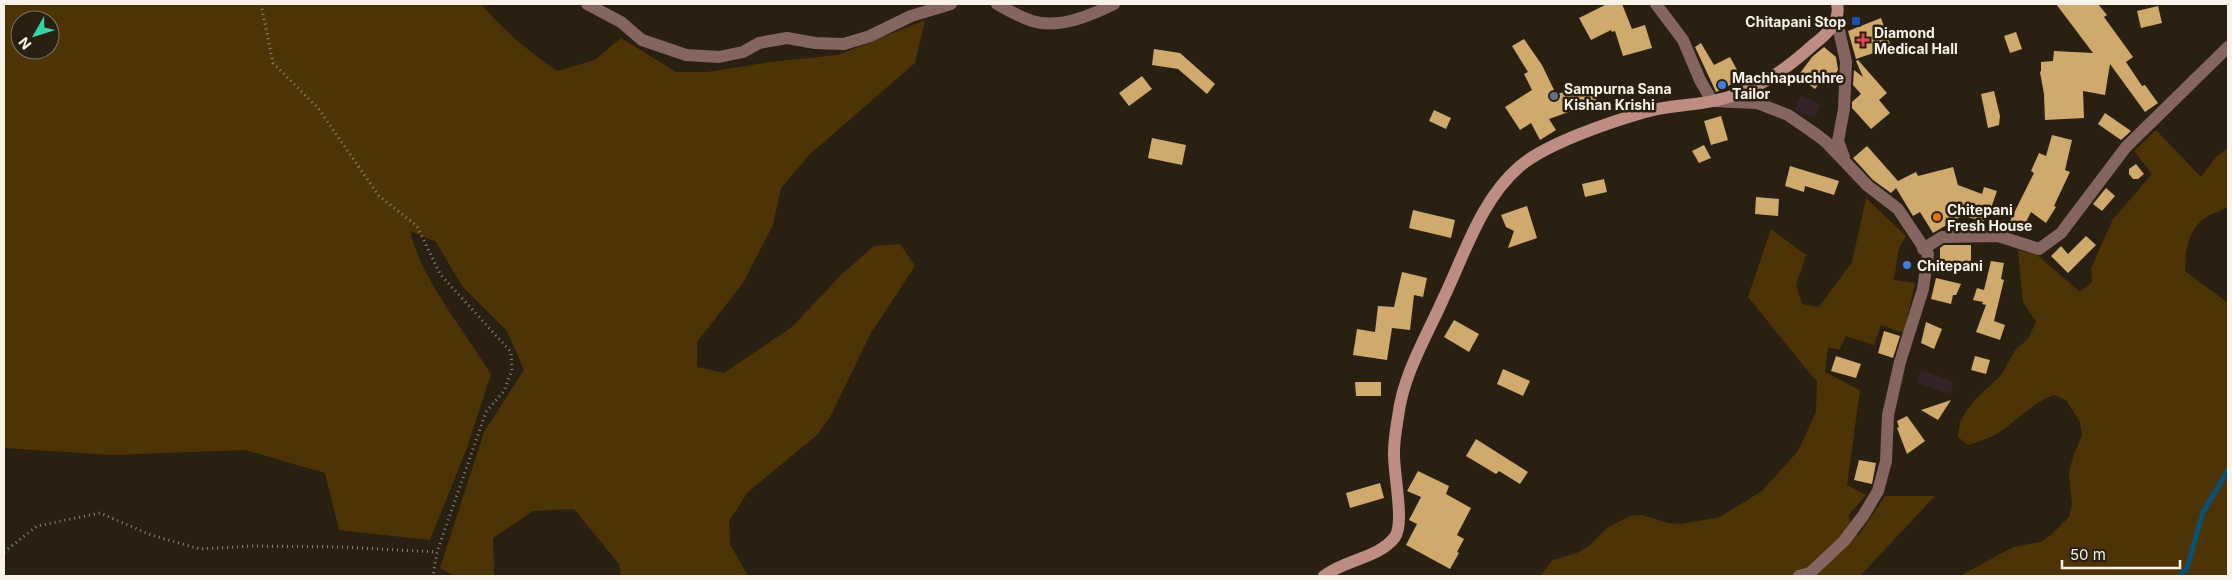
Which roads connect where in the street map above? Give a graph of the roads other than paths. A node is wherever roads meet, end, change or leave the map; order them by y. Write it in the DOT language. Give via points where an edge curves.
graph roads {
  1 [pos="587,4"];
  2 [pos="951,4"];
  3 [pos="997,4"];
  4 [pos="1114,4"];
  5 [pos="1656,4"];
  6 [pos="1837,4"];
  7 [pos="1837,21"];
  8 [pos="2228,46"];
  9 [pos="1712,101"];
  10 [pos="1845,162"];
  11 [pos="1923,248"];
  12 [pos="1324,576"];
  13 [pos="1799,576"];
  1 -- 2 [label="street" via="621,22 642,40 686,55 719,57 743,52 759,43 787,38 844,44 870,36 911,16"];
  3 -- 4 [label="street" via="1032,21 1045,23 1069,21"];
  5 -- 9 [label="street" via="1683,40"];
  6 -- 7 [label="main road"];
  7 -- 9 [label="main road" via="1822,39 1785,70 1754,88"];
  7 -- 10 [label="street" via="1846,62 1844,109 1838,141"];
  8 -- 11 [label="street" via="2126,148 2061,233 2039,249 1998,236 1942,237"];
  9 -- 10 [label="street" via="1758,103 1788,115 1826,142"];
  9 -- 12 [label="main road" via="1646,111 1550,147 1518,168 1498,191 1470,238 1412,366 1398,413 1394,451 1400,523 1396,536 1383,548"];
  10 -- 11 [label="street" via="1868,186 1898,209"];
  11 -- 13 [label="street" via="1928,254 1923,289 1900,362 1888,415 1886,461 1878,490 1844,541 1810,573"];
}
